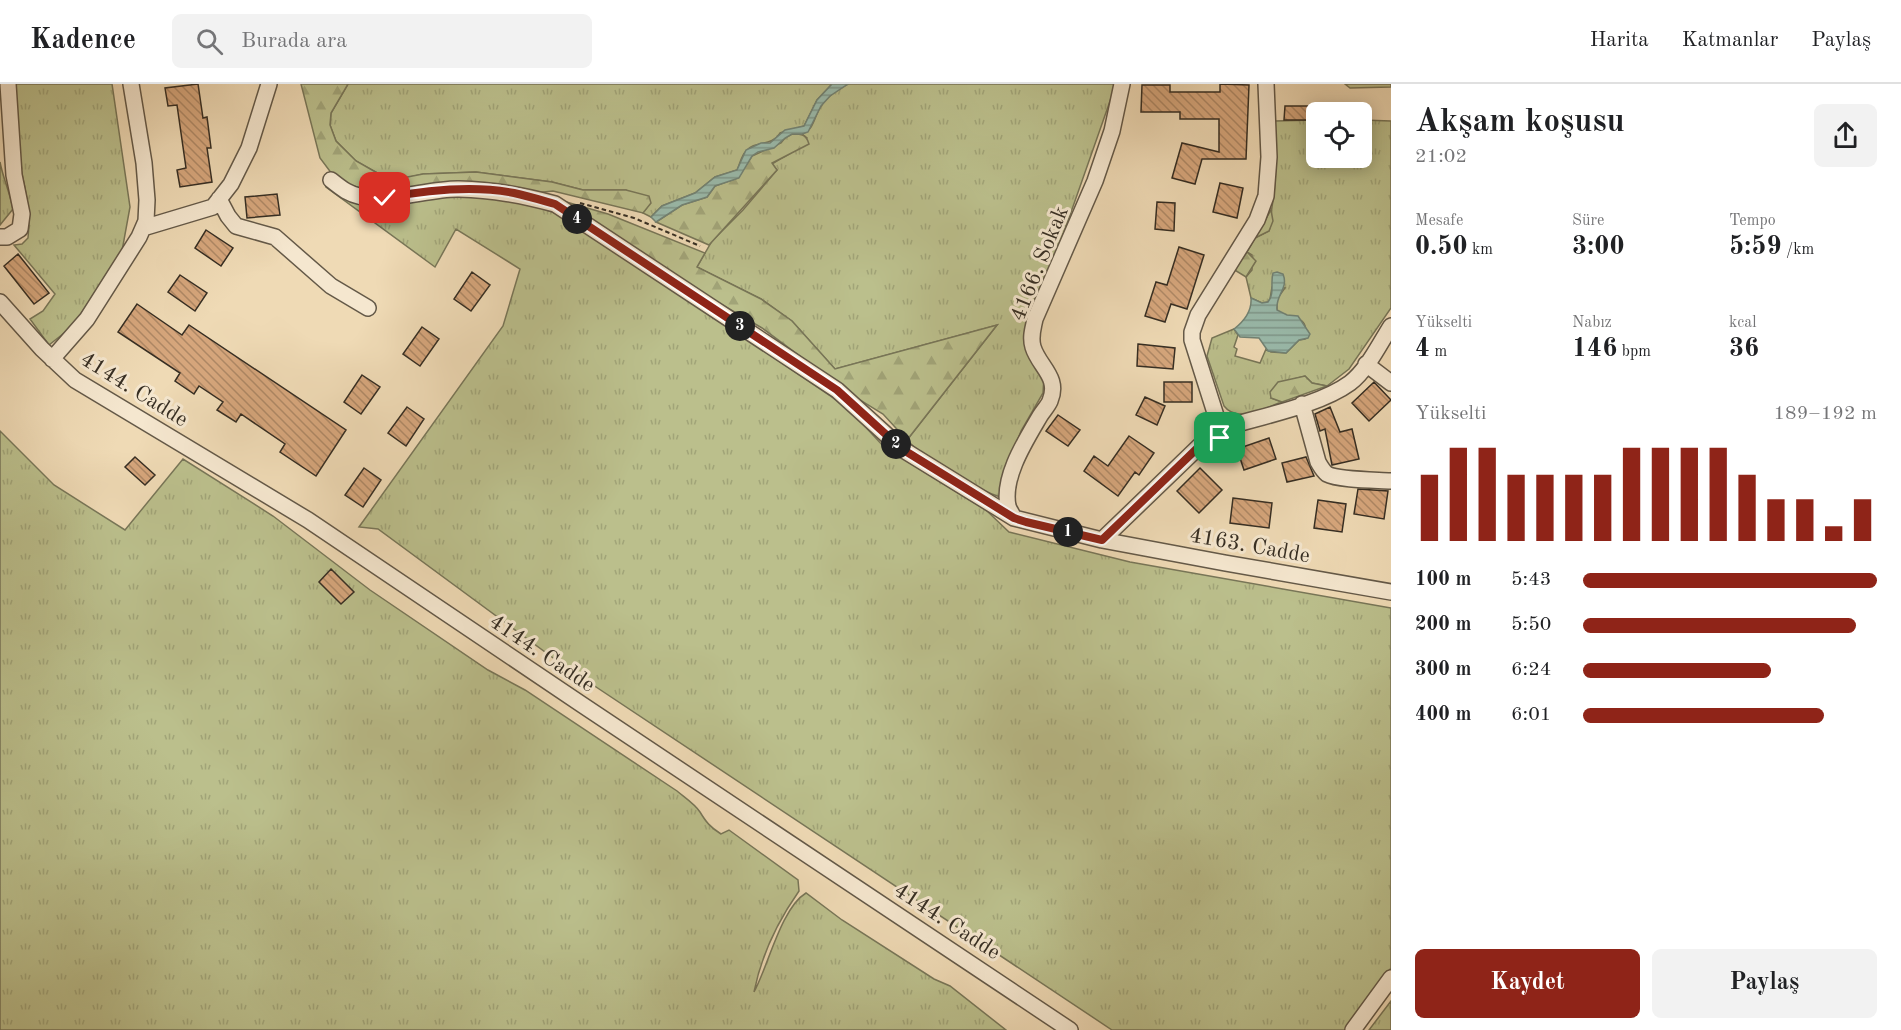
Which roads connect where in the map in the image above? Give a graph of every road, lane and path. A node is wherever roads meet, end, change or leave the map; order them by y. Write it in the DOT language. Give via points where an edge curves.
graph roads {
  1 [pos="8,84"];
  2 [pos="131,84"];
  3 [pos="269,84"];
  4 [pos="1122,84"];
  5 [pos="1266,84"];
  6 [pos="331,180"];
  7 [pos="219,199"];
  8 [pos="572,201"];
  9 [pos="142,228"];
  10 [pos="0,237"];
  11 [pos="700,246"];
  12 [pos="0,302"];
  13 [pos="368,308"];
  14 [pos="1391,326"];
  15 [pos="52,359"];
  16 [pos="1366,364"];
  17 [pos="1391,383"];
  18 [pos="1302,404"];
  19 [pos="1222,423"];
  20 [pos="1391,481"];
  21 [pos="1014,518"];
  22 [pos="1102,540"];
  23 [pos="1391,592"];
  24 [pos="1391,978"];
  25 [pos="1070,1030"];
  26 [pos="1353,1030"];
  1 -- 10 [label="street" via="14,175 22,213 20,229"];
  2 -- 9 [label="street" via="147,200"];
  3 -- 7 [label="street" via="249,148"];
  4 -- 21 [label="street, 4166. Sokak" via="1095,181 1035,319 1032,345 1053,381 1050,401 1013,466 1008,506"];
  5 -- 19 [label="street" via="1266,196 1257,220 1198,315 1192,332"];
  6 -- 21 [label="street, 4163. Cadde" via="346,192 364,197 458,189 513,193 555,204 837,390 902,449"];
  7 -- 9 [label="street" via="213,207"];
  7 -- 13 [label="street" via="236,226 275,237 331,286"];
  8 -- 11 [label="path" via="634,218"];
  9 -- 15 [label="street" via="87,319"];
  12 -- 15 [label="street, 4144. Cadde"];
  14 -- 16 [label="street"];
  15 -- 25 [label="street, 4144. Cadde" via="75,380 308,520"];
  16 -- 17 [label="street"];
  16 -- 18 [label="street" via="1351,382"];
  18 -- 19 [label="street"];
  18 -- 20 [label="street" via="1322,470 1339,477"];
  19 -- 22 [label="street" via="1212,422 1211,435"];
  21 -- 22 [label="street, 4163. Cadde"];
  22 -- 23 [label="street, 4163. Cadde"];
  24 -- 26 [label="street"];
}
